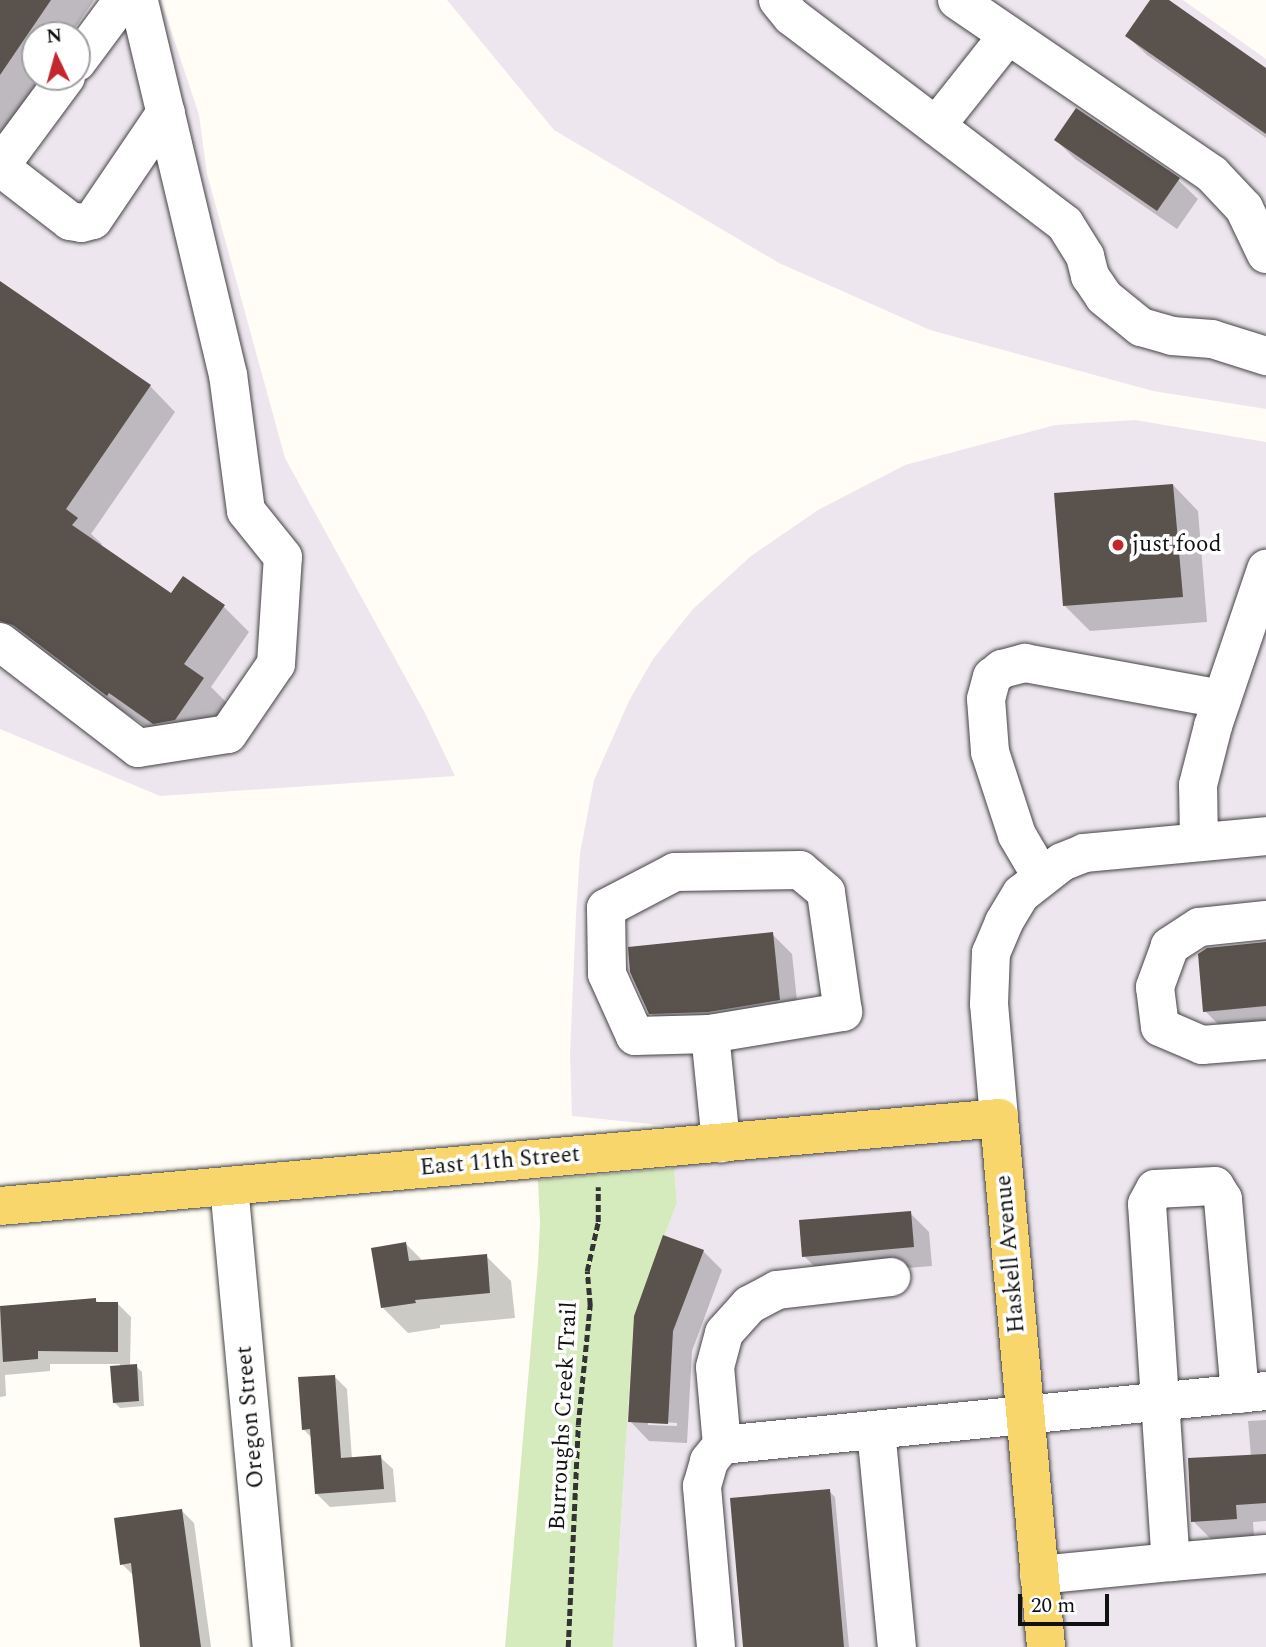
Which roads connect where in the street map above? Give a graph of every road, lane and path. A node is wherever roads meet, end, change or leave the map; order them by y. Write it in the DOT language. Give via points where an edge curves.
graph roads {
  1 [pos="123,0"];
  2 [pos="139,0"];
  3 [pos="778,0"];
  4 [pos="957,0"];
  5 [pos="1008,35"];
  6 [pos="91,43"];
  7 [pos="56,91"];
  8 [pos="166,112"];
  9 [pos="936,126"];
  10 [pos="1266,254"];
  11 [pos="1266,356"];
  12 [pos="1266,569"];
  13 [pos="0,642"];
  14 [pos="1222,699"];
  15 [pos="1266,836"];
  16 [pos="1199,841"];
  17 [pos="1041,876"];
  18 [pos="1266,920"];
  19 [pos="710,1034"];
  20 [pos="1266,1040"];
  21 [pos="999,1118"];
  22 [pos="721,1143"];
  23 [pos="229,1186"];
  24 [pos="598,1188"];
  25 [pos="0,1206"];
  26 [pos="891,1277"];
  27 [pos="1253,1392"];
  28 [pos="1159,1403"];
  29 [pos="1025,1415"];
  30 [pos="876,1430"];
  31 [pos="722,1445"];
  32 [pos="1266,1554"];
  33 [pos="1171,1562"];
  34 [pos="1039,1575"];
  35 [pos="272,1647"];
  36 [pos="568,1647"];
  37 [pos="716,1647"];
  38 [pos="897,1647"];
  39 [pos="1046,1647"];
  1 -- 6 [label="street"];
  2 -- 8 [label="street"];
  3 -- 9 [label="street" via="791,16"];
  4 -- 5 [label="street"];
  5 -- 9 [label="street"];
  5 -- 10 [label="street" via="1212,174 1244,208"];
  7 -- 8 [label="street" via="6,164 9,174 70,221 93,220"];
  8 -- 13 [label="street" via="228,375 246,511 283,557 275,664 228,734 138,748"];
  9 -- 11 [label="street" via="1065,224 1104,297 1141,327 1172,336 1212,339"];
  12 -- 14 [label="street"];
  14 -- 16 [label="street" via="1198,785"];
  14 -- 17 [label="street" via="1025,663 992,677 986,699 990,752 1017,835"];
  15 -- 16 [label="street"];
  16 -- 17 [label="street" via="1084,853"];
  17 -- 21 [label="street, Haskell Avenue" via="1021,894 991,953 989,1004"];
  18 -- 20 [label="street" via="1199,928 1170,946 1154,987 1160,1027 1202,1045"];
  19 -- 19 [label="street" via="635,1036 607,974 606,908 675,872 800,870 826,892 843,1012"];
  19 -- 22 [label="street"];
  21 -- 22 [label="main road, East 11th Street"];
  21 -- 29 [label="main road, Haskell Avenue"];
  22 -- 23 [label="main road, East 11th Street"];
  23 -- 25 [label="main road, East 11th Street"];
  23 -- 35 [label="street, Oregon Street"];
  24 -- 36 [label="path, Burroughs Creek Trail" via="598,1222 587,1271 590,1305 578,1425"];
  26 -- 31 [label="street" via="777,1290 749,1305 724,1334 715,1367"];
  27 -- 28 [label="street"];
  27 -- 28 [label="street" via="1223,1199 1215,1186 1155,1189 1147,1204"];
  28 -- 29 [label="street"];
  28 -- 33 [label="street"];
  29 -- 30 [label="street"];
  29 -- 34 [label="main road, Haskell Avenue"];
  30 -- 31 [label="street"];
  30 -- 38 [label="street"];
  31 -- 37 [label="street" via="709,1461 702,1486"];
  32 -- 33 [label="street"];
  33 -- 34 [label="street"];
  34 -- 39 [label="main road, Haskell Avenue"];
}
